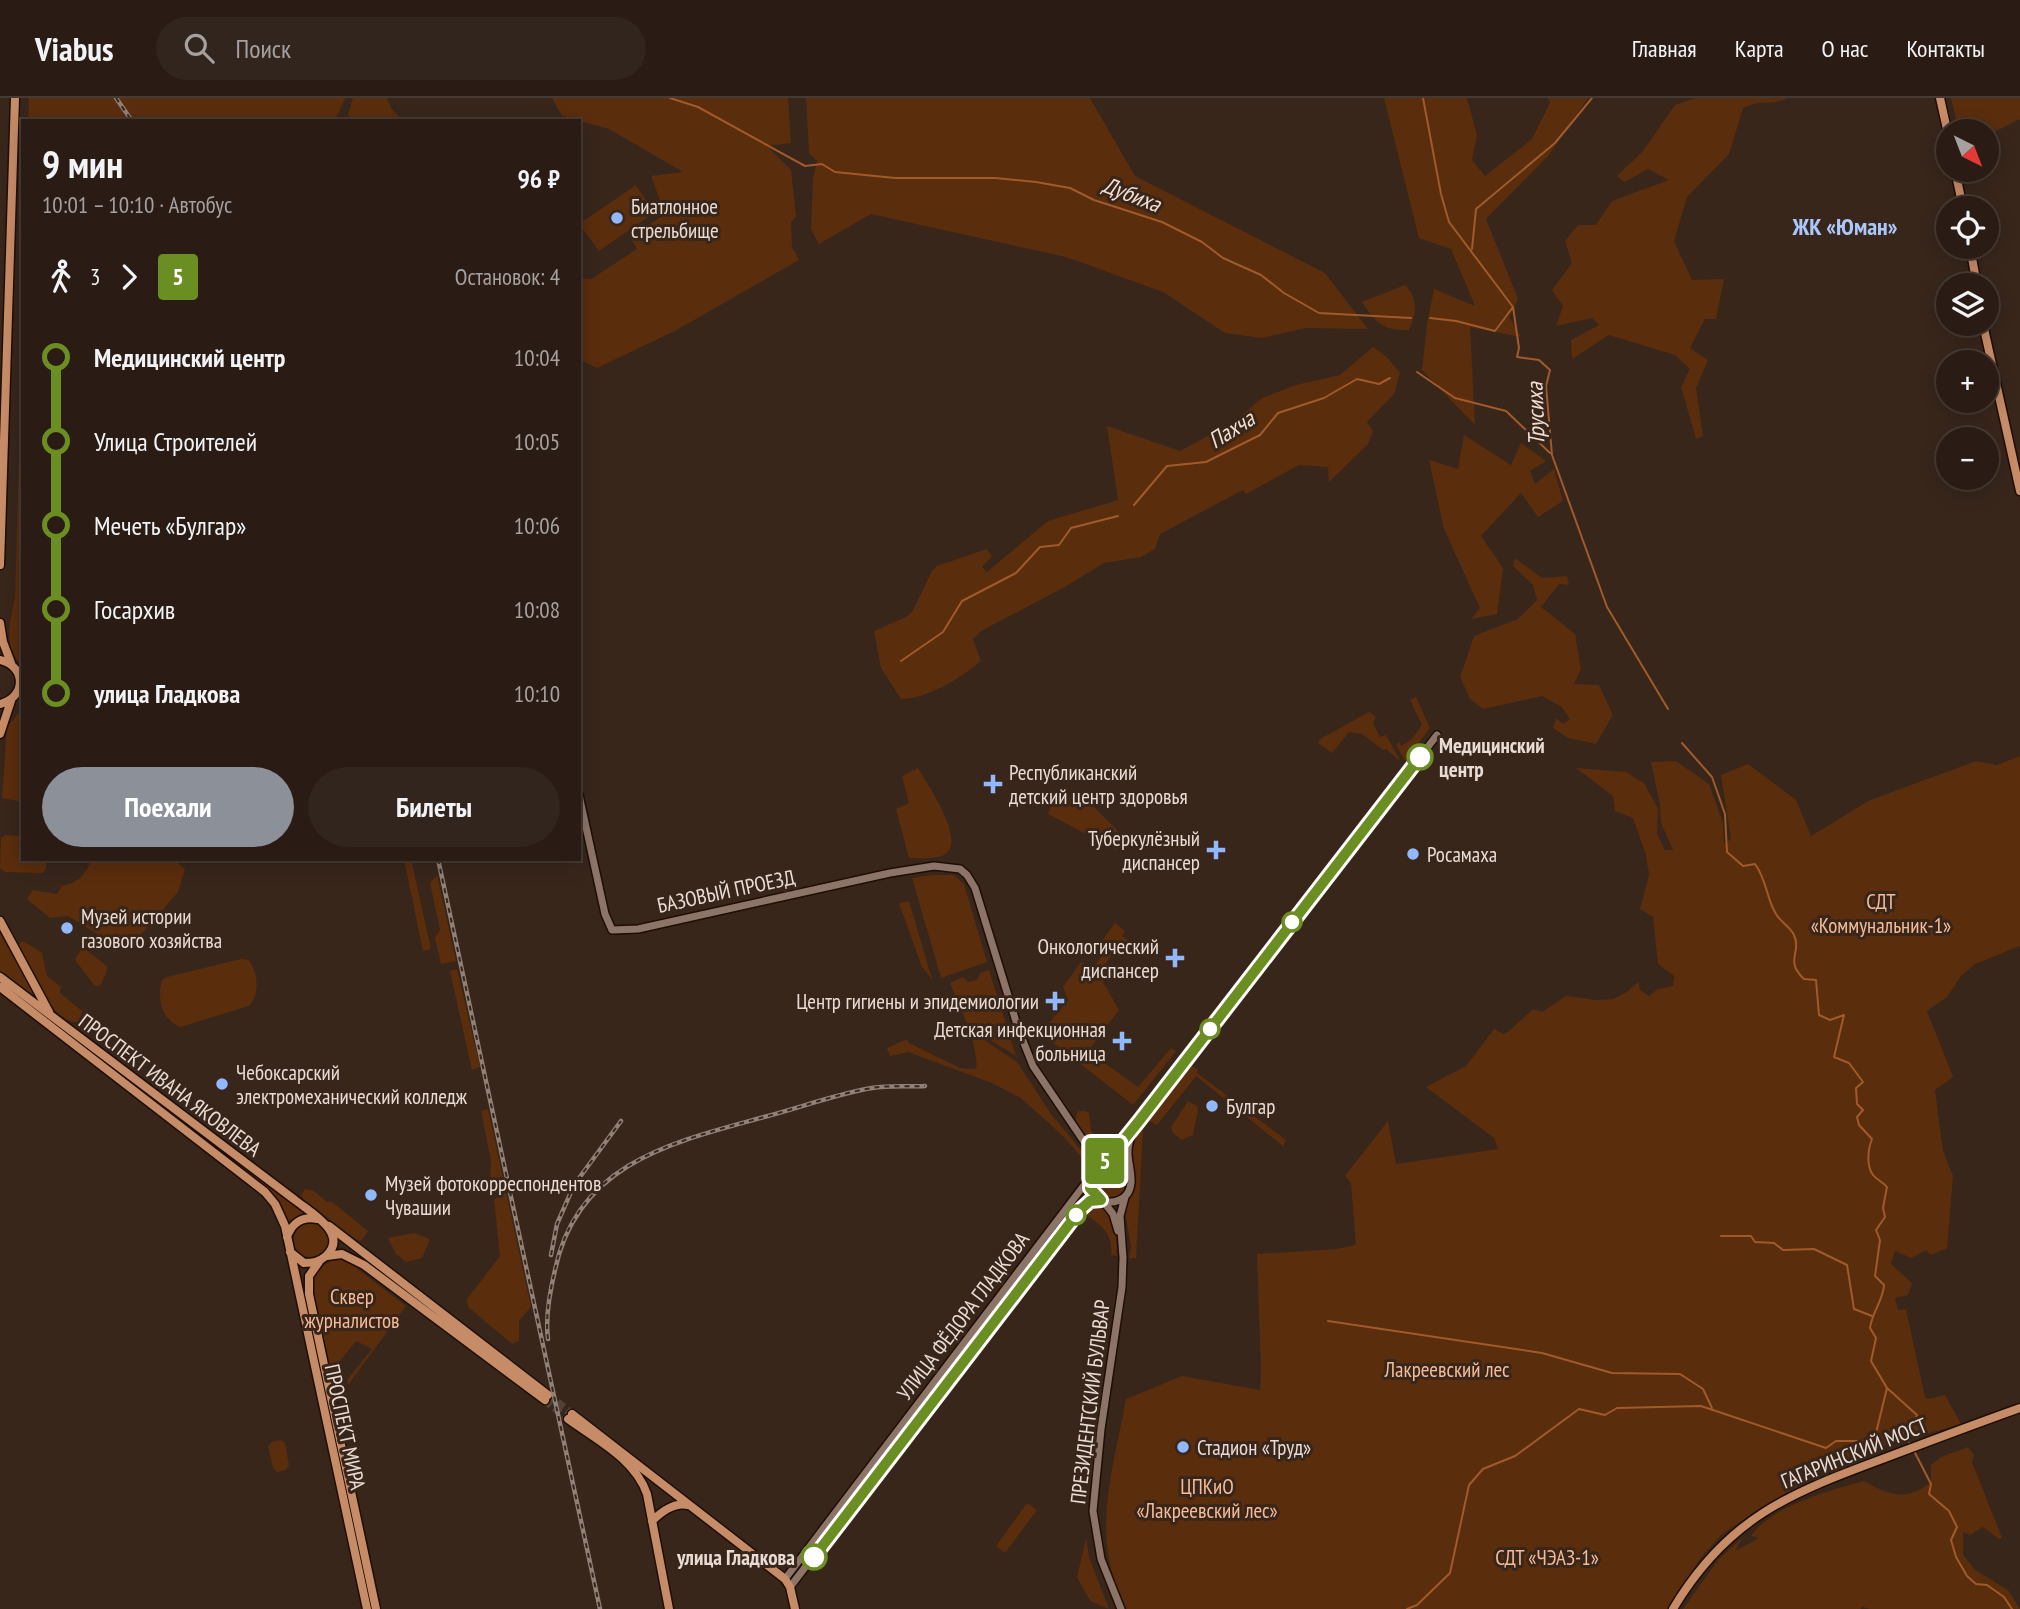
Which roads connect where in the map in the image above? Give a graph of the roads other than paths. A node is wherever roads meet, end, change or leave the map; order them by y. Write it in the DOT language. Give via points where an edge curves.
graph roads {
  1 [pos="15,98"];
  2 [pos="1940,98"];
  3 [pos="1945,119"];
  4 [pos="1986,336"];
  5 [pos="2020,491"];
  6 [pos="0,565"];
  7 [pos="0,623"];
  8 [pos="0,660"];
  9 [pos="17,669"];
  10 [pos="17,696"];
  11 [pos="0,704"];
  12 [pos="0,734"];
  13 [pos="1437,735"];
  14 [pos="581,804"];
  15 [pos="0,922"];
  16 [pos="0,977"];
  17 [pos="0,987"];
  18 [pos="52,1017"];
  19 [pos="1139,1121"];
  20 [pos="1085,1143"];
  21 [pos="1108,1161"];
  22 [pos="1129,1174"];
  23 [pos="1091,1175"];
  24 [pos="1125,1196"];
  25 [pos="1102,1201"];
  26 [pos="323,1222"];
  27 [pos="287,1238"];
  28 [pos="290,1252"];
  29 [pos="1029,1258"];
  30 [pos="322,1259"];
  31 [pos="1038,1265"];
  32 [pos="985,1316"];
  33 [pos="993,1323"];
  34 [pos="1102,1404"];
  35 [pos="2020,1408"];
  36 [pos="2020,1413"];
  37 [pos="1989,1422"];
  38 [pos="862,1477"];
  39 [pos="870,1483"];
  40 [pos="666,1486"];
  41 [pos="646,1494"];
  42 [pos="688,1505"];
  43 [pos="652,1521"];
  44 [pos="1740,1532"];
  45 [pos="785,1579"];
  46 [pos="790,1587"];
  47 [pos="367,1609"];
  48 [pos="376,1609"];
  49 [pos="669,1609"];
  50 [pos="795,1609"];
  51 [pos="1119,1609"];
  52 [pos="1673,1609"];
  53 [pos="1679,1609"];
  1 -- 6 [label="main road"];
  2 -- 3 [label="main road"];
  4 -- 5 [label="main road"];
  7 -- 9 [label="main road" via="3,642"];
  8 -- 9 [label="main road"];
  9 -- 10 [label="main road" via="21,686"];
  10 -- 11 [label="main road"];
  10 -- 12 [label="main road" via="6,711"];
  13 -- 19 [label="main road"];
  14 -- 20 [label="main road, БАЗОВЫЙ ПРОЕЗД" via="612,930 638,929 890,873 934,866 960,869 975,888 1029,1058"];
  15 -- 18 [label="main road"];
  16 -- 18 [label="main road, ПРОСПЕКТ ИВАНА ЯКОВЛЕВА"];
  17 -- 27 [label="main road, ПРОСПЕКТ ИВАНА ЯКОВЛЕВА" via="265,1192 279,1210"];
  18 -- 26 [label="main road, ПРОСПЕКТ ИВАНА ЯКОВЛЕВА"];
  19 -- 21 [label="main road"];
  19 -- 22 [label="main road" via="1127,1151"];
  20 -- 21 [label="main road"];
  20 -- 23 [label="main road" via="1093,1162"];
  21 -- 22 [label="main road"];
  21 -- 23 [label="main road"];
  22 -- 24 [label="main road"];
  23 -- 25 [label="main road" via="1092,1191"];
  23 -- 29 [label="main road, УЛИЦА ФЁДОРА ГЛАДКОВА"];
  24 -- 25 [label="main road" via="1116,1202"];
  24 -- 34 [label="main road, ПРЕЗИДЕНТСКИЙ БУЛЬВАР" via="1120,1216 1122,1287"];
  25 -- 31 [label="main road, УЛИЦА ФЁДОРА ГЛАДКОВА" via="1090,1201 1080,1210"];
  25 -- 34 [label="main road, ПРЕЗИДЕНТСКИЙ БУЛЬВАР" via="1115,1221 1119,1246"];
  26 -- 27 [label="main road" via="300,1220"];
  26 -- 30 [label="main road" via="333,1244"];
  26 -- 30 [label="main road, ПРОСПЕКТ ИВАНА ЯКОВЛЕВА" via="546,1398 364,1265 342,1254"];
  27 -- 28 [label="main road"];
  28 -- 30 [label="main road" via="304,1263"];
  28 -- 47 [label="main road, ПРОСПЕКТ МИРА"];
  29 -- 31 [label="main road"];
  29 -- 32 [label="main road, УЛИЦА ФЁДОРА ГЛАДКОВА"];
  30 -- 48 [label="main road, ПРОСПЕКТ МИРА" via="309,1276 309,1294"];
  31 -- 33 [label="main road, УЛИЦА ФЁДОРА ГЛАДКОВА"];
  32 -- 33 [label="main road"];
  32 -- 38 [label="main road, УЛИЦА ФЁДОРА ГЛАДКОВА"];
  33 -- 39 [label="main road, УЛИЦА ФЁДОРА ГЛАДКОВА"];
  34 -- 51 [label="main road, ПРЕЗИДЕНТСКИЙ БУЛЬВАР" via="1091,1476 1090,1521 1095,1554"];
  35 -- 37 [label="main road"];
  36 -- 37 [label="main road"];
  37 -- 44 [label="main road, ГАГАРИНСКИЙ МОСТ" via="1806,1488 1770,1507"];
  38 -- 39 [label="main road"];
  38 -- 45 [label="main road, УЛИЦА ФЁДОРА ГЛАДКОВА"];
  39 -- 46 [label="main road, УЛИЦА ФЁДОРА ГЛАДКОВА"];
  40 -- 41 [label="main road" via="656,1485"];
  40 -- 41 [label="main road" via="570,1416 631,1466"];
  40 -- 42 [label="main road"];
  41 -- 43 [label="main road"];
  42 -- 43 [label="main road" via="672,1507"];
  42 -- 45 [label="main road"];
  43 -- 49 [label="main road"];
  44 -- 52 [label="main road" via="1702,1567"];
  44 -- 53 [label="main road"];
  45 -- 46 [label="main road"];
  46 -- 50 [label="main road"];
}
